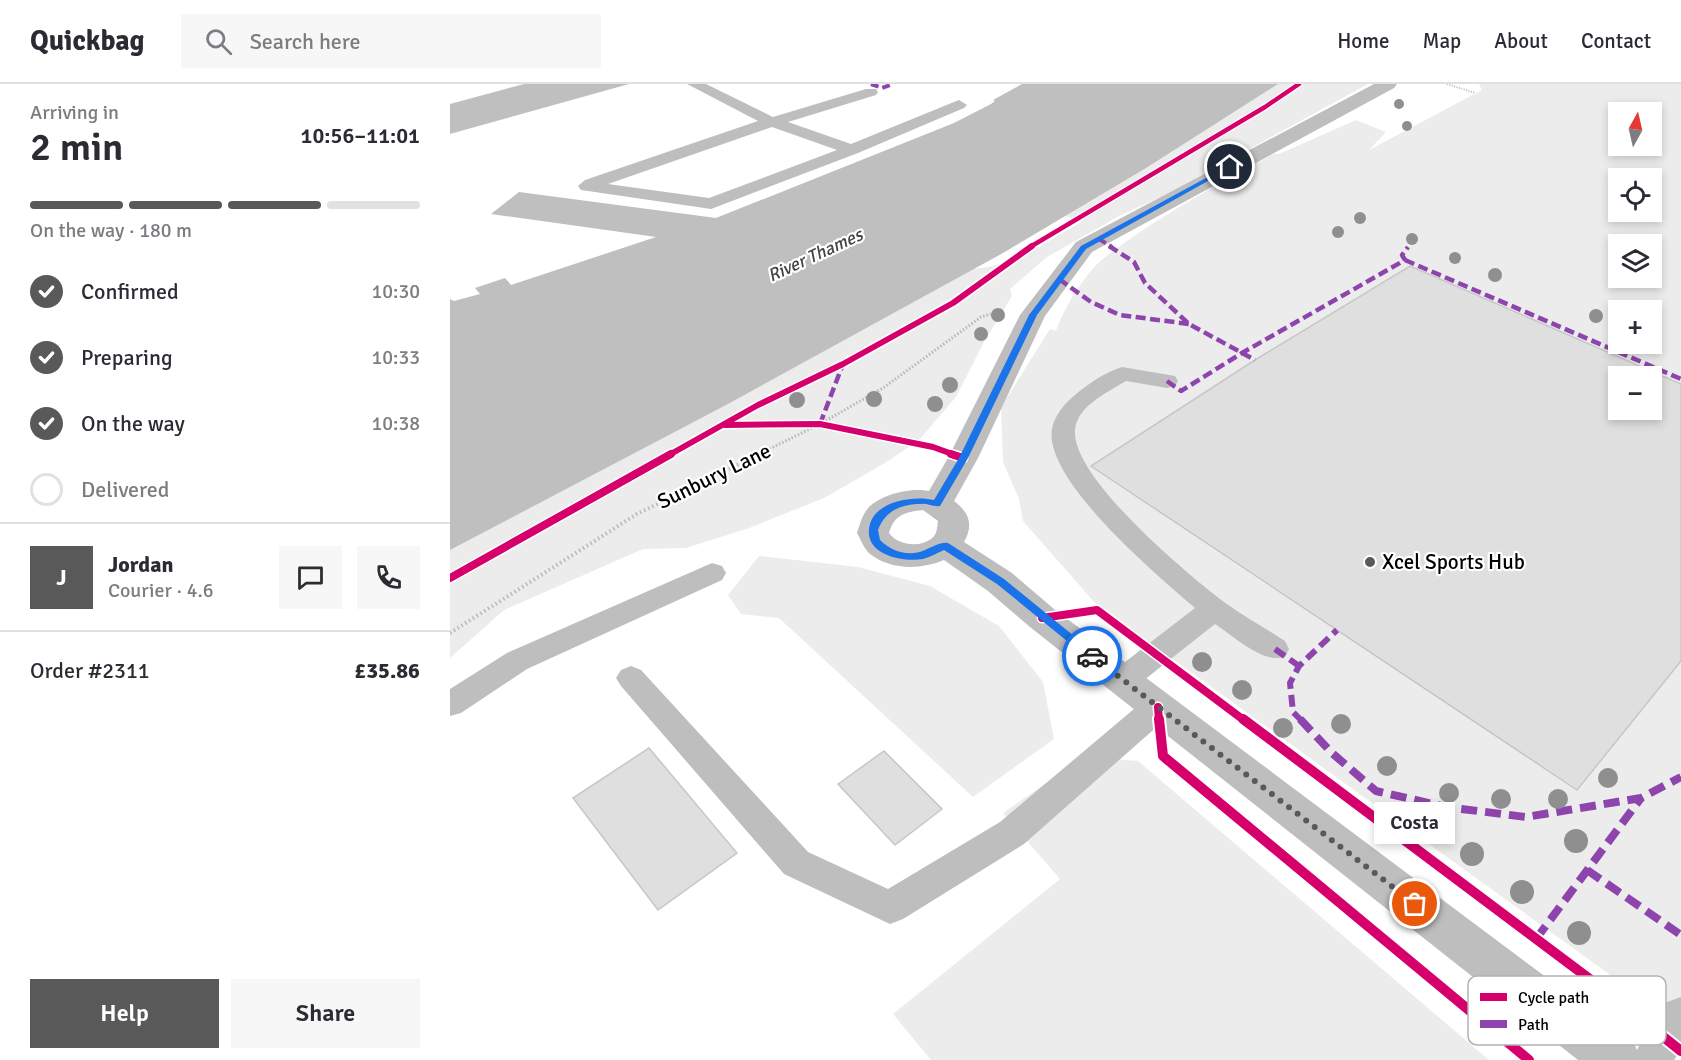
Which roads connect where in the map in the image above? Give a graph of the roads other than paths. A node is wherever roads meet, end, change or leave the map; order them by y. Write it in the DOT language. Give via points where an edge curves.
graph roads {
  1 [pos="695,84"];
  2 [pos="1388,84"];
  3 [pos="871,92"];
  4 [pos="959,105"];
  5 [pos="772,122"];
  6 [pos="852,150"];
  7 [pos="1167,381"];
  8 [pos="937,504"];
  9 [pos="945,545"];
  10 [pos="712,573"];
  11 [pos="1214,609"];
  12 [pos="1275,649"];
  13 [pos="631,678"];
  14 [pos="1123,680"];
  15 [pos="450,704"];
  16 [pos="1158,707"];
  17 [pos="1508,976"];
  18 [pos="1681,1016"];
  19 [pos="1666,1039"];
  20 [pos="1597,1045"];
  21 [pos="1662,1045"];
  22 [pos="1617,1060"];
  23 [pos="1652,1060"];
  1 -- 5 [label="lane"];
  2 -- 8 [label="street" via="1084,247 1033,315"];
  3 -- 5 [label="lane"];
  4 -- 6 [label="lane"];
  5 -- 6 [label="lane"];
  5 -- 6 [label="lane" via="587,186 711,204"];
  7 -- 11 [label="lane" via="1122,374 1083,398 1063,429 1063,448 1098,499 1134,539"];
  8 -- 9 [label="street" via="954,517 955,527"];
  8 -- 9 [label="street" via="923,500 896,505 884,511 873,530 876,541 895,554 924,555"];
  9 -- 14 [label="street" via="1000,582"];
  10 -- 15 [label="lane" via="517,661"];
  11 -- 12 [label="lane"];
  11 -- 14 [label="lane"];
  13 -- 16 [label="lane" via="796,863 890,907 1012,833"];
  14 -- 16 [label="street"];
  16 -- 17 [label="street"];
  18 -- 19 [label="lane"];
  20 -- 22 [label="street"];
  21 -- 23 [label="lane"];
}
